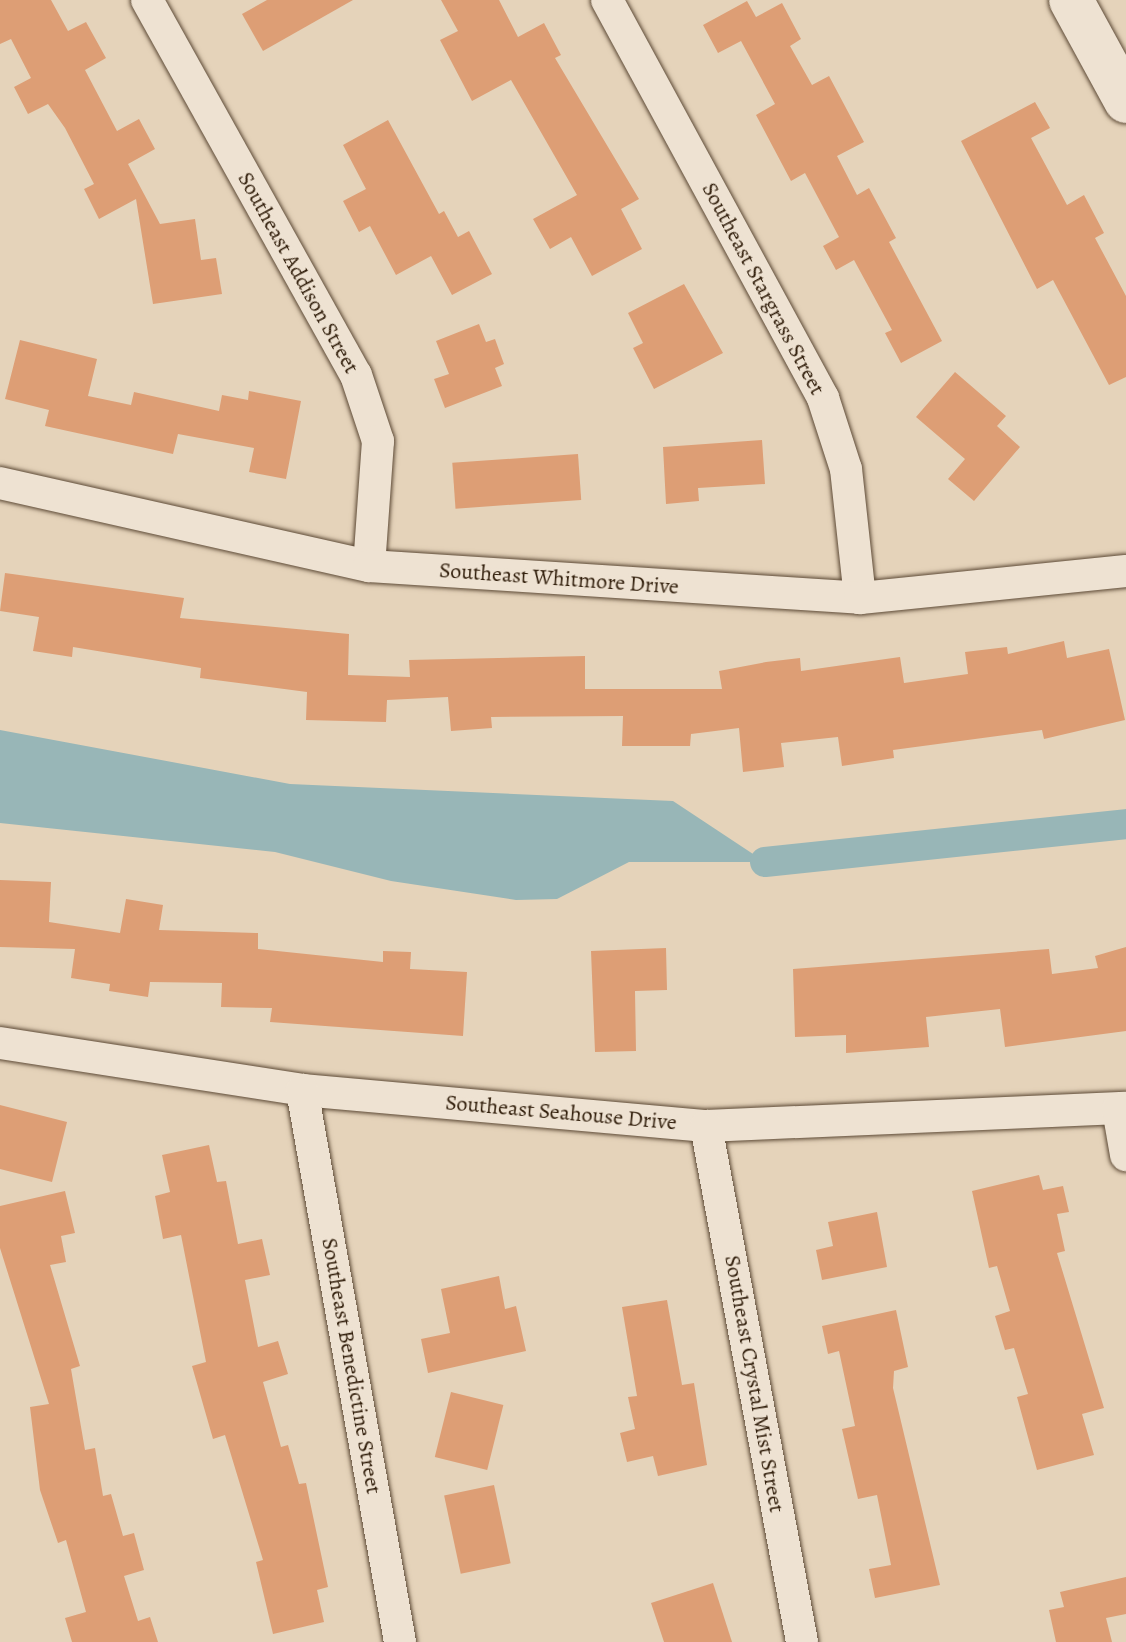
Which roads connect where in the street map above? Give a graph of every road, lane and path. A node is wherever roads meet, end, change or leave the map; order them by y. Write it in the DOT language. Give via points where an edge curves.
graph roads {
  1 [pos="147,0"];
  2 [pos="607,0"];
  3 [pos="1071,0"];
  4 [pos="1126,101"];
  5 [pos="0,483"];
  6 [pos="369,566"];
  7 [pos="1126,571"];
  8 [pos="860,598"];
  9 [pos="0,1043"];
  10 [pos="302,1090"];
  11 [pos="1122,1109"];
  12 [pos="706,1126"];
  13 [pos="1126,1155"];
  14 [pos="400,1642"];
  15 [pos="802,1642"];
  1 -- 6 [label="street, Southeast Addison Street" via="356,375 378,441"];
  2 -- 8 [label="street, Southeast Stargrass Street" via="823,398 846,469"];
  3 -- 4 [label="street"];
  5 -- 6 [label="street, Southeast Whitmore Drive"];
  6 -- 8 [label="street, Southeast Whitmore Drive"];
  7 -- 8 [label="street, Southeast Whitmore Drive"];
  9 -- 10 [label="street, Southeast Seahouse Drive"];
  10 -- 12 [label="street, Southeast Seahouse Drive"];
  10 -- 14 [label="street, Southeast Benedictine Street"];
  11 -- 12 [label="street, Southeast Seahouse Drive"];
  11 -- 13 [label="street"];
  12 -- 15 [label="street, Southeast Crystal Mist Street"];
}
